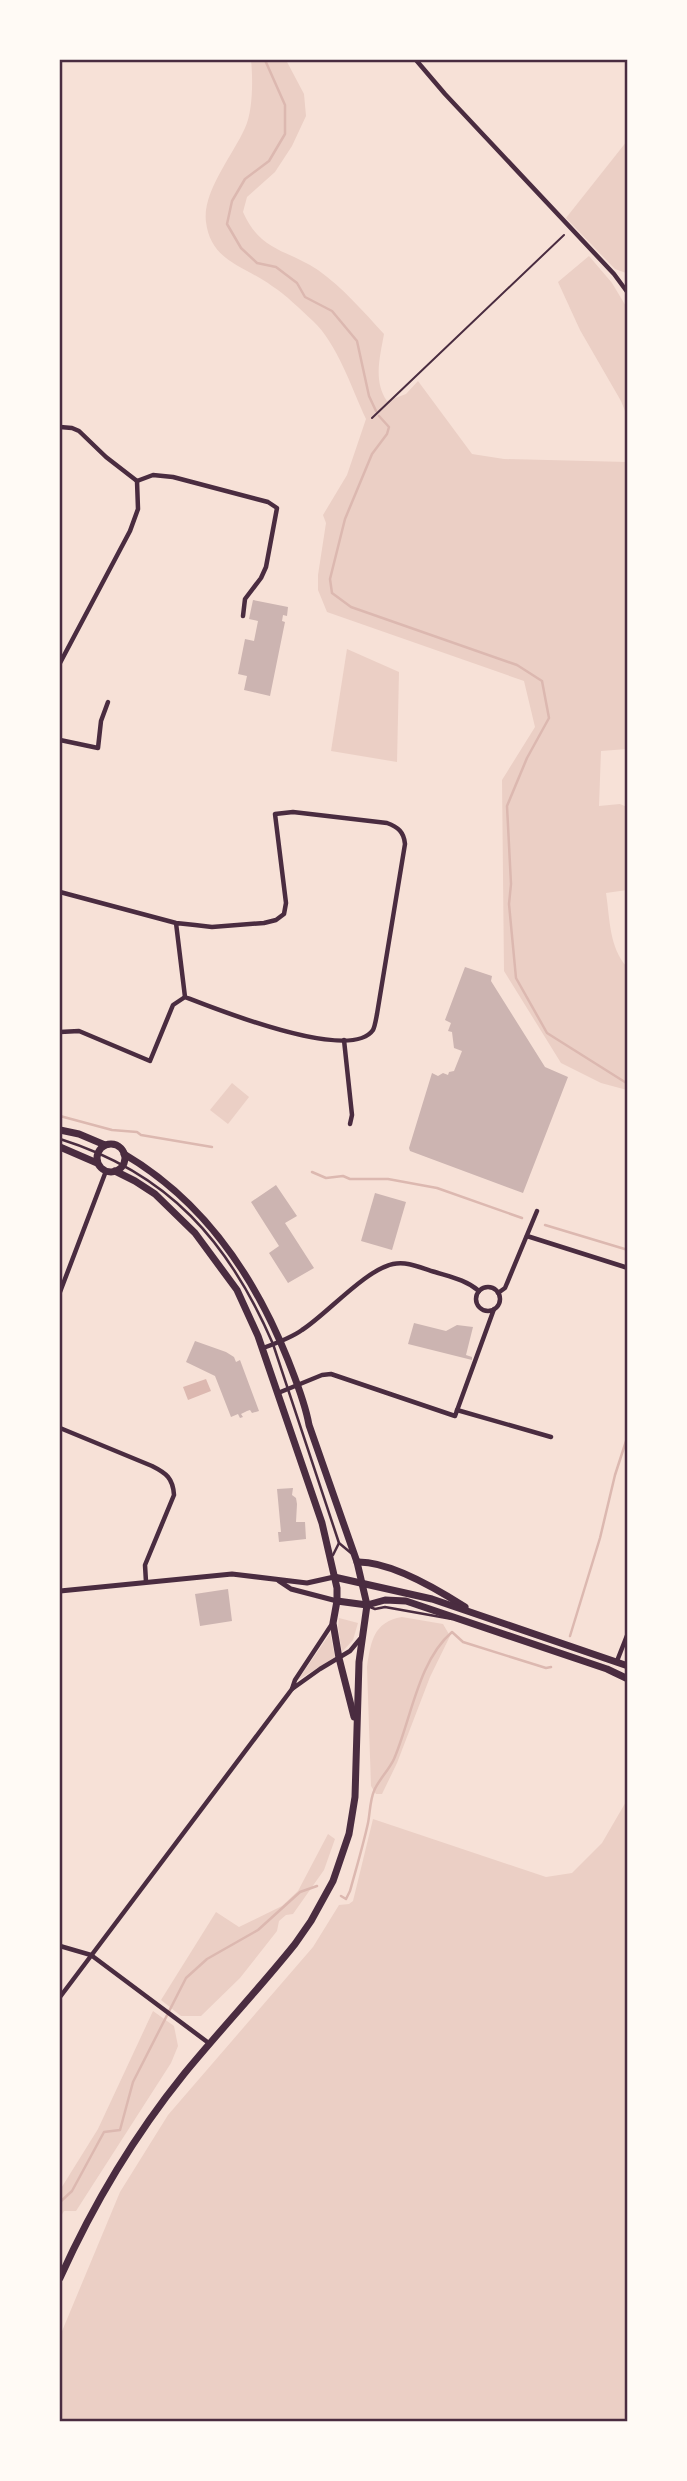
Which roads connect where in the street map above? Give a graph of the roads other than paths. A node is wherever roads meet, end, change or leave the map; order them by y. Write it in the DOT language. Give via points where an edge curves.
graph roads {
  1 [pos="416,60"];
  2 [pos="628,280"];
  3 [pos="622,285"];
  4 [pos="628,293"];
  5 [pos="60,426"];
  6 [pos="137,481"];
  7 [pos="243,616"];
  8 [pos="60,663"];
  9 [pos="108,702"];
  10 [pos="60,740"];
  11 [pos="60,892"];
  12 [pos="176,923"];
  13 [pos="185,998"];
  14 [pos="60,1032"];
  15 [pos="344,1040"];
  16 [pos="350,1124"];
  17 [pos="60,1130"];
  18 [pos="60,1139"];
  19 [pos="105,1145"];
  20 [pos="60,1147"];
  21 [pos="98,1152"];
  22 [pos="124,1154"];
  23 [pos="99,1165"];
  24 [pos="123,1165"];
  25 [pos="106,1171"];
  26 [pos="115,1171"];
  27 [pos="537,1211"];
  28 [pos="527,1236"];
  29 [pos="628,1268"];
  30 [pos="479,1291"];
  31 [pos="60,1292"];
  32 [pos="498,1293"];
  33 [pos="494,1309"];
  34 [pos="277,1343"];
  35 [pos="263,1348"];
  36 [pos="298,1385"];
  37 [pos="289,1389"];
  38 [pos="278,1393"];
  39 [pos="457,1410"];
  40 [pos="60,1428"];
  41 [pos="551,1437"];
  42 [pos="339,1543"];
  43 [pos="355,1559"];
  44 [pos="330,1561"];
  45 [pos="334,1577"];
  46 [pos="279,1581"];
  47 [pos="146,1582"];
  48 [pos="362,1583"];
  49 [pos="60,1591"];
  50 [pos="337,1601"];
  51 [pos="367,1605"];
  52 [pos="474,1613"];
  53 [pos="333,1623"];
  54 [pos="365,1630"];
  55 [pos="628,1633"];
  56 [pos="339,1658"];
  57 [pos="617,1661"];
  58 [pos="628,1665"];
  59 [pos="628,1679"];
  60 [pos="292,1689"];
  61 [pos="356,1728"];
  62 [pos="60,1946"];
  63 [pos="91,1955"];
  64 [pos="60,1997"];
  65 [pos="210,2044"];
  66 [pos="60,2278"];
  1 -- 3 [label="street"];
  2 -- 3 [label="street"];
  3 -- 4 [label="street"];
  5 -- 6 [label="street" via="79,431"];
  6 -- 7 [label="street" via="153,475 173,477 277,508 266,567 244,599"];
  6 -- 8 [label="street" via="138,509 130,531"];
  9 -- 10 [label="street" via="98,748"];
  11 -- 12 [label="street"];
  12 -- 13 [label="street"];
  12 -- 15 [label="street" via="212,927 276,920 284,914 275,814 293,812 396,826 405,844 377,1014 373,1030 361,1039"];
  13 -- 14 [label="street" via="169,1012 150,1061 79,1031"];
  13 -- 15 [label="street" via="318,1040"];
  15 -- 16 [label="street"];
  17 -- 19 [label="main road"];
  18 -- 21 [label="lane"];
  19 -- 21 [label="main road"];
  19 -- 22 [label="main road" via="118,1146"];
  20 -- 23 [label="main road"];
  21 -- 23 [label="main road"];
  21 -- 24 [label="lane"];
  22 -- 24 [label="main road"];
  22 -- 34 [label="main road" via="174,1190 224,1241 250,1282"];
  23 -- 25 [label="main road"];
  24 -- 26 [label="main road"];
  24 -- 34 [label="lane" via="165,1192 207,1233 243,1281"];
  25 -- 26 [label="main road"];
  25 -- 31 [label="street"];
  26 -- 35 [label="main road" via="155,1194 209,1249 237,1290"];
  27 -- 28 [label="street"];
  28 -- 29 [label="street"];
  28 -- 32 [label="street" via="505,1288"];
  30 -- 32 [label="street" via="488,1287"];
  30 -- 33 [label="street" via="478,1306"];
  30 -- 34 [label="street" via="454,1278 393,1264 357,1285 305,1329"];
  32 -- 33 [label="street"];
  33 -- 39 [label="street"];
  34 -- 35 [label="street"];
  34 -- 36 [label="main road"];
  34 -- 37 [label="lane"];
  35 -- 38 [label="main road"];
  36 -- 37 [label="street"];
  36 -- 39 [label="street" via="331,1374 455,1416"];
  36 -- 43 [label="main road"];
  37 -- 38 [label="street"];
  37 -- 42 [label="lane"];
  38 -- 44 [label="main road" via="322,1523"];
  39 -- 41 [label="street"];
  40 -- 47 [label="street" via="152,1466 173,1483 174,1494 145,1565"];
  42 -- 43 [label="lane"];
  42 -- 44 [label="lane"];
  43 -- 48 [label="main road"];
  43 -- 52 [label="main road" via="431,1585"];
  44 -- 45 [label="main road"];
  45 -- 46 [label="street" via="307,1583"];
  45 -- 48 [label="main road"];
  45 -- 50 [label="main road"];
  46 -- 47 [label="street" via="232,1574"];
  46 -- 50 [label="street" via="291,1590"];
  47 -- 49 [label="street"];
  48 -- 51 [label="main road"];
  48 -- 52 [label="main road"];
  50 -- 51 [label="main road"];
  50 -- 53 [label="main road"];
  51 -- 54 [label="main road"];
  51 -- 59 [label="main road" via="406,1601"];
  52 -- 57 [label="main road"];
  53 -- 56 [label="main road"];
  53 -- 60 [label="street"];
  54 -- 56 [label="street" via="354,1648"];
  54 -- 61 [label="main road"];
  55 -- 57 [label="street"];
  56 -- 60 [label="street"];
  56 -- 61 [label="main road"];
  57 -- 58 [label="main road"];
  60 -- 63 [label="street"];
  61 -- 65 [label="main road" via="353,1814 334,1881 295,1944"];
  62 -- 63 [label="street"];
  63 -- 64 [label="street"];
  63 -- 65 [label="street"];
  65 -- 66 [label="main road" via="120,2165"];
}
